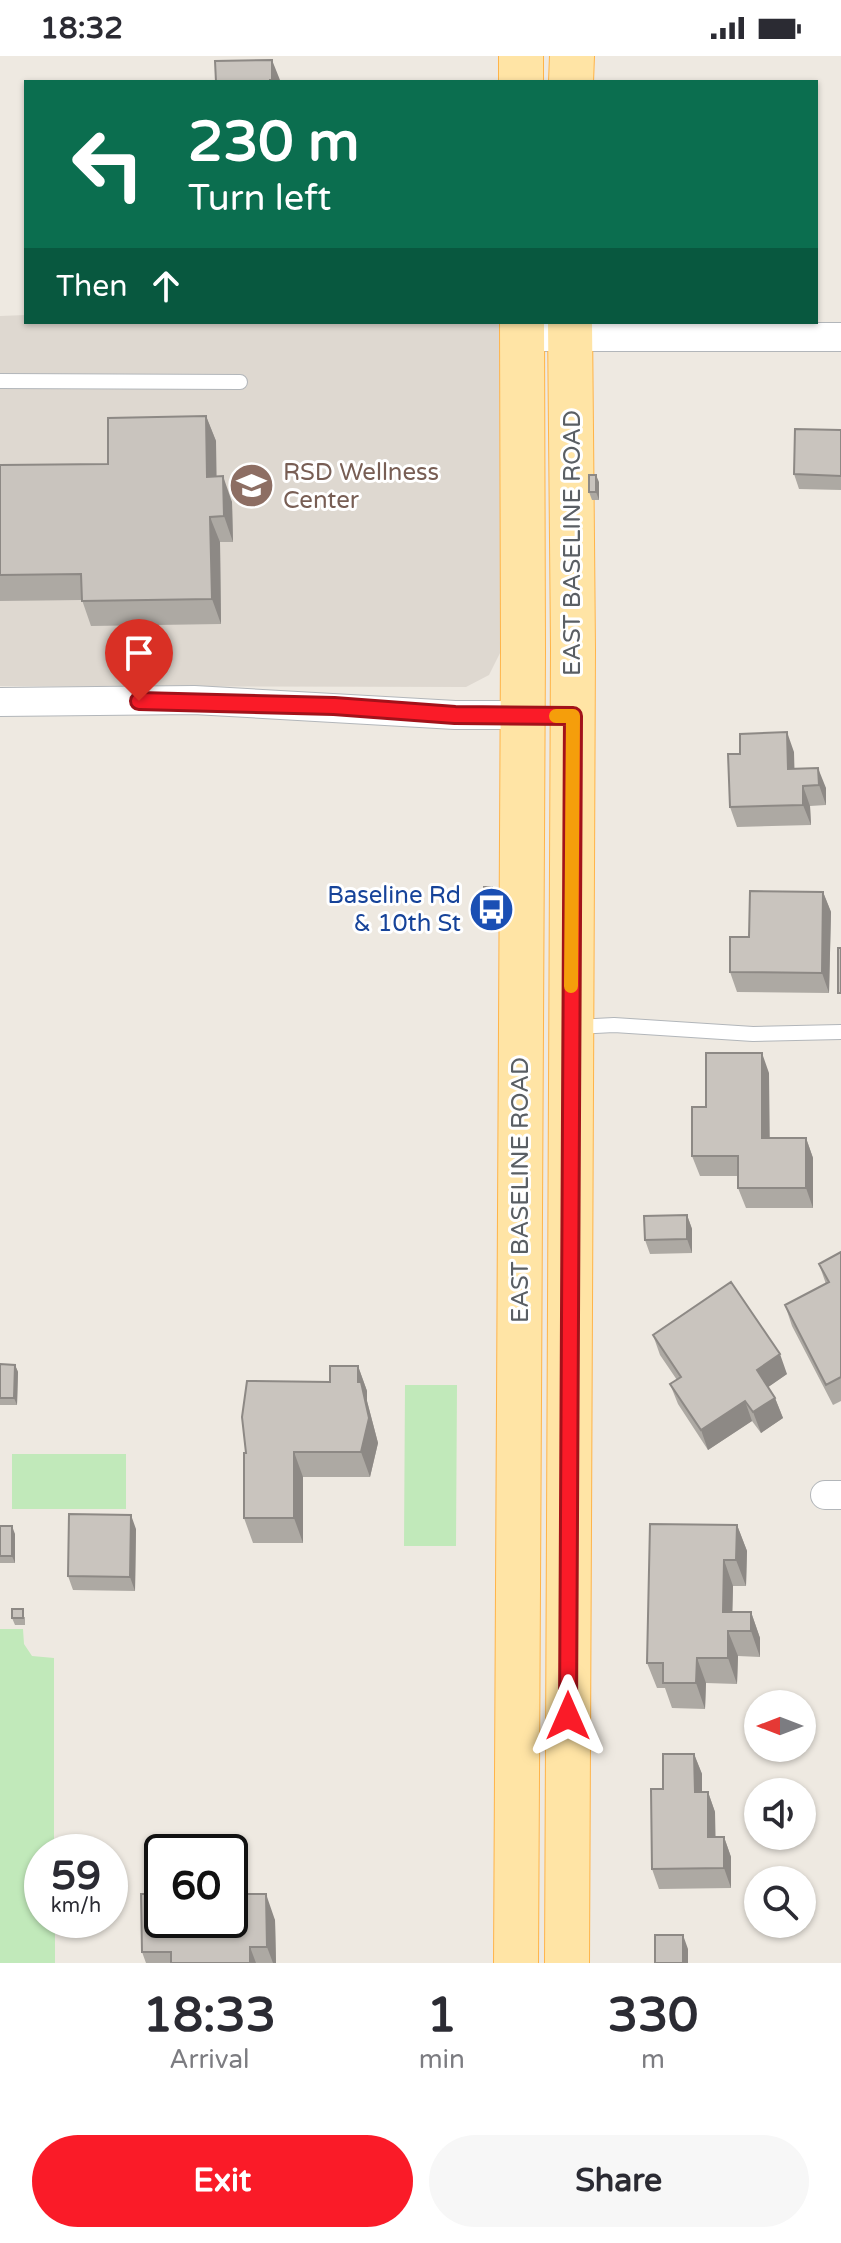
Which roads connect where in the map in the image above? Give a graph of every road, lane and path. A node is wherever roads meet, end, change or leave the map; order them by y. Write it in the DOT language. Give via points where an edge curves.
graph roads {
  1 [pos="521,56"];
  2 [pos="572,56"];
  3 [pos="521,80"];
  4 [pos="571,80"];
  5 [pos="522,329"];
  6 [pos="570,329"];
  7 [pos="841,337"];
  8 [pos="0,381"];
  9 [pos="240,382"];
  10 [pos="0,702"];
  11 [pos="522,715"];
  12 [pos="573,716"];
  13 [pos="571,1027"];
  14 [pos="841,1032"];
  15 [pos="519,1357"];
  16 [pos="569,1357"];
  17 [pos="516,1963"];
  18 [pos="567,1963"];
  1 -- 3 [label="main road"];
  2 -- 4 [label="main road"];
  5 -- 6 [label="street"];
  5 -- 11 [label="main road, EAST BASELINE ROAD"];
  6 -- 7 [label="street"];
  6 -- 12 [label="main road, EAST BASELINE ROAD"];
  8 -- 9 [label="lane"];
  10 -- 11 [label="street" via="194,700"];
  11 -- 12 [label="main road"];
  11 -- 15 [label="main road, EAST BASELINE ROAD"];
  12 -- 13 [label="main road, EAST BASELINE ROAD"];
  13 -- 14 [label="lane"];
  13 -- 16 [label="main road, EAST BASELINE ROAD"];
  15 -- 16 [label="main road"];
  15 -- 17 [label="main road, EAST BASELINE ROAD"];
  16 -- 18 [label="main road, EAST BASELINE ROAD"];
}
